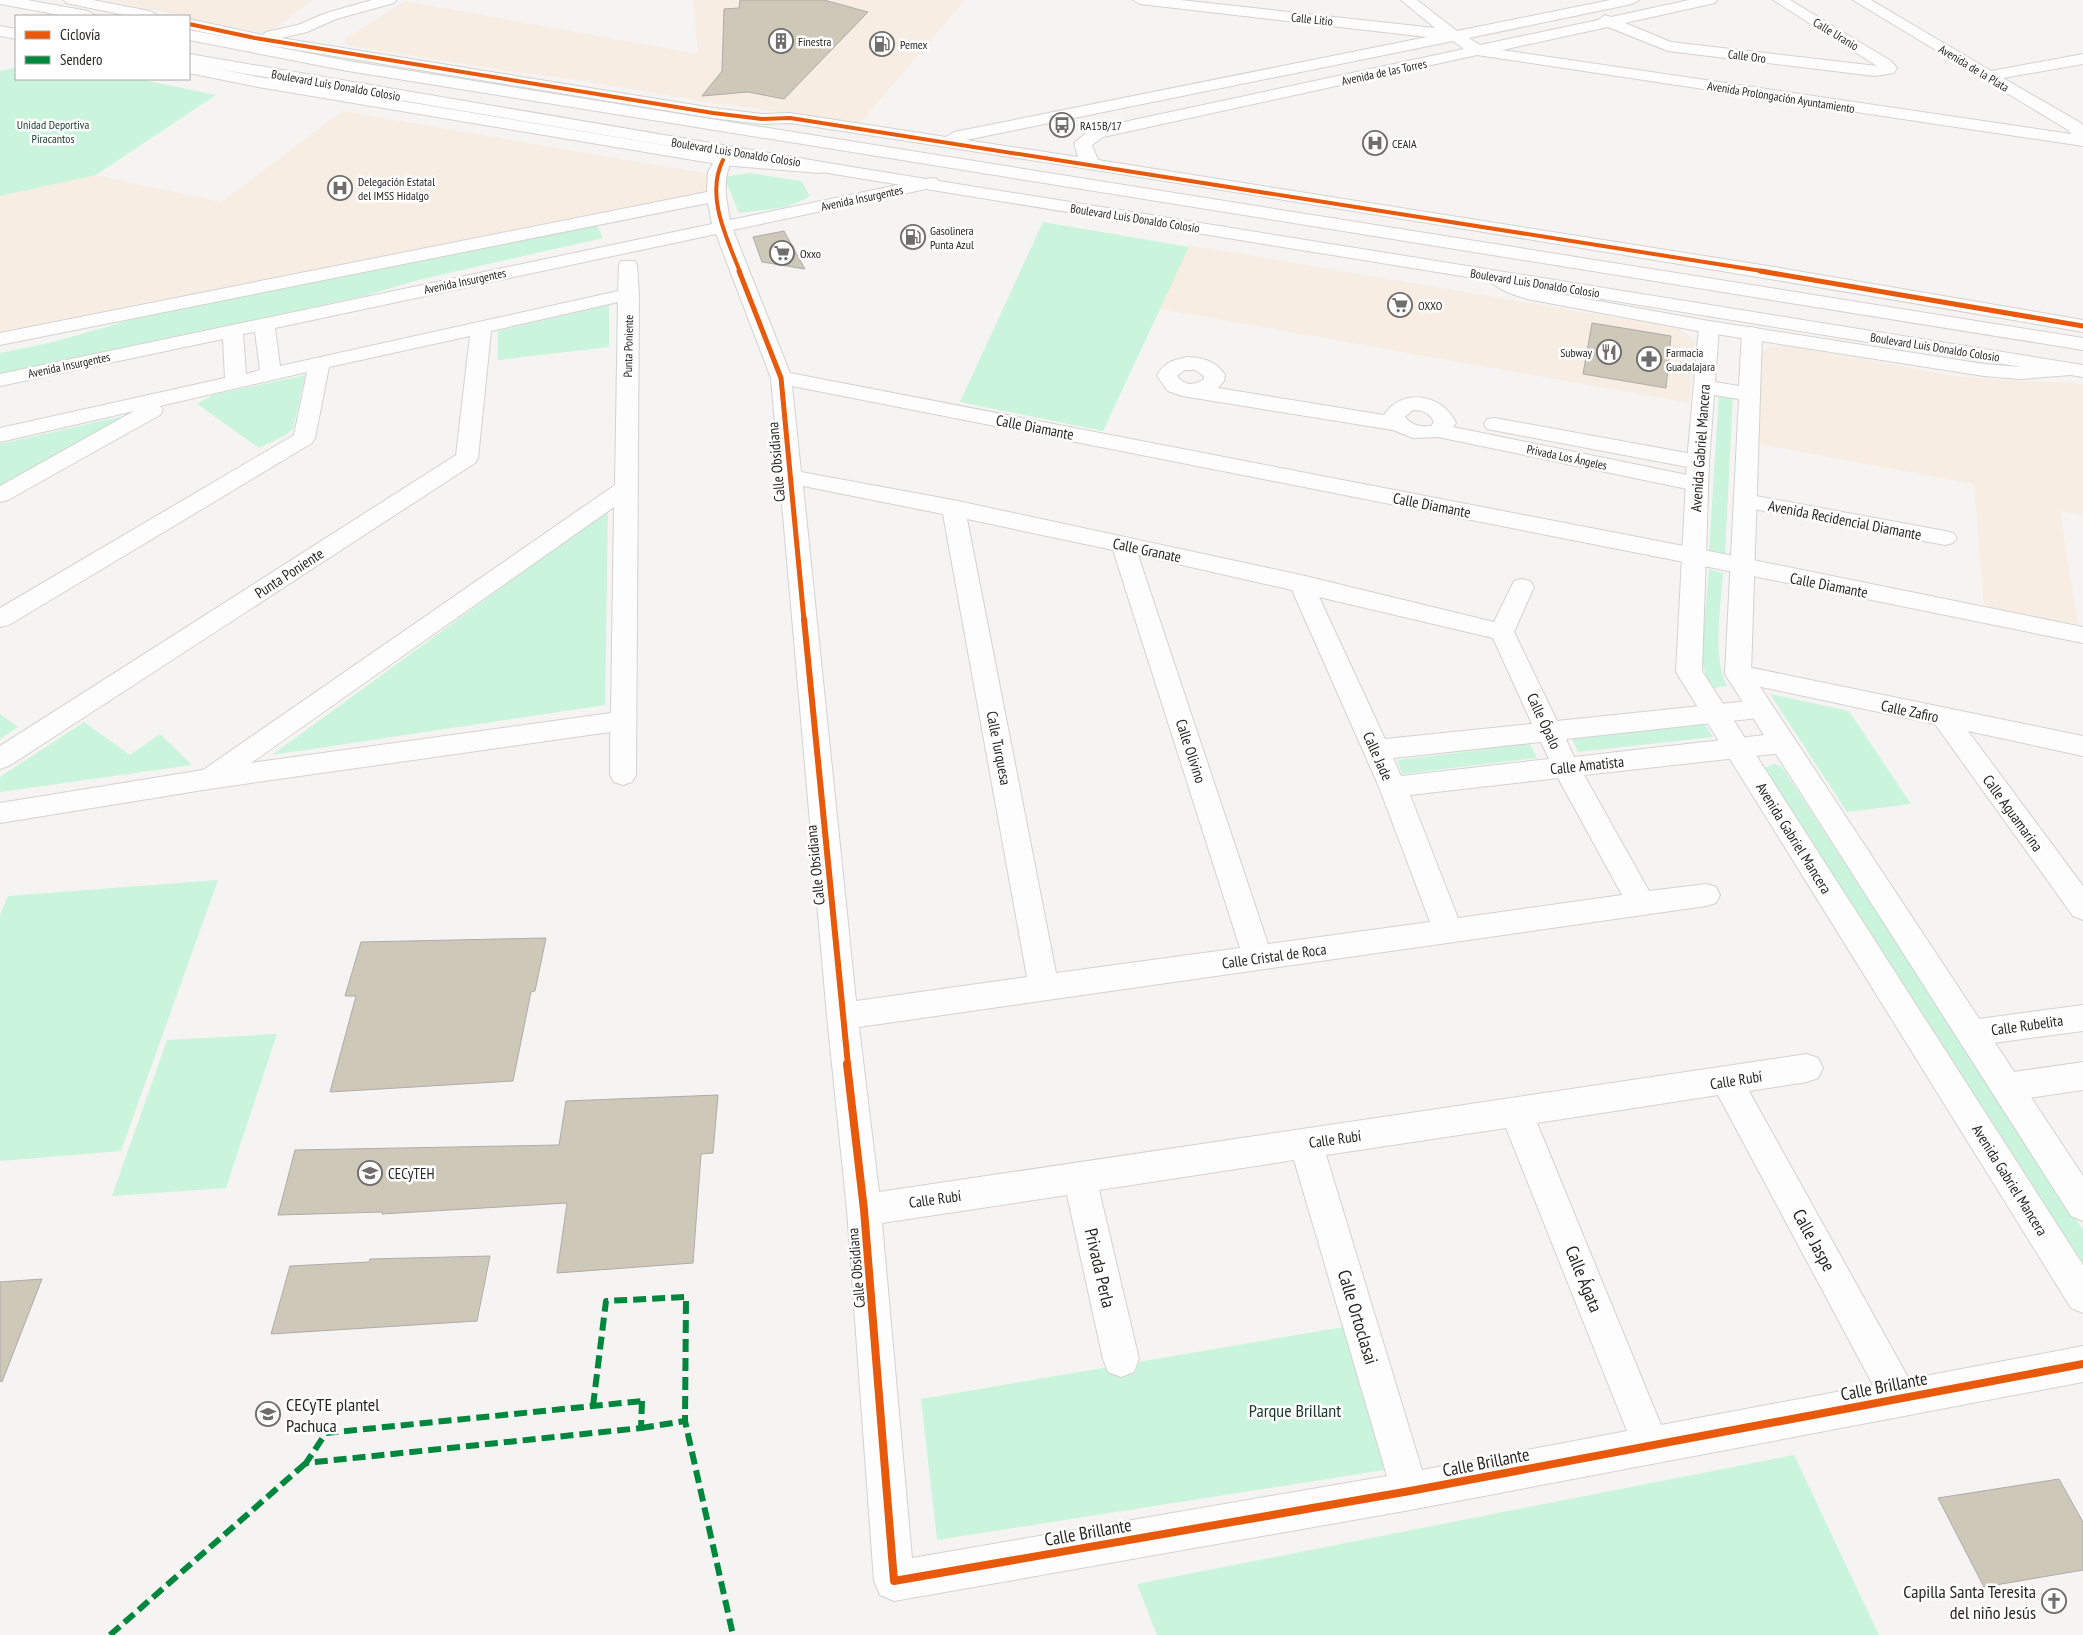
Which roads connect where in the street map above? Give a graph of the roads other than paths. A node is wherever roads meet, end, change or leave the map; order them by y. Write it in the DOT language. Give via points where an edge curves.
graph roads {
  1 [pos="3,0"];
  2 [pos="71,0"];
  3 [pos="388,0"];
  4 [pos="1140,0"];
  5 [pos="1247,0"];
  6 [pos="1408,0"];
  7 [pos="1632,0"];
  8 [pos="1780,0"];
  9 [pos="1860,0"];
  10 [pos="1703,1"];
  11 [pos="1579,4"];
  12 [pos="365,6"];
  13 [pos="1262,14"];
  14 [pos="83,15"];
  15 [pos="145,15"];
  16 [pos="0,18"];
  17 [pos="15,22"];
  18 [pos="1610,23"];
  19 [pos="190,24"];
  20 [pos="0,31"];
  21 [pos="15,34"];
  22 [pos="190,35"];
  23 [pos="1454,36"];
  24 [pos="255,38"];
  25 [pos="340,38"];
  26 [pos="1479,51"];
  27 [pos="190,59"];
  28 [pos="2083,59"];
  29 [pos="190,68"];
  30 [pos="1888,70"];
  31 [pos="1988,76"];
  32 [pos="2081,133"];
  33 [pos="936,141"];
  34 [pos="723,160"];
  35 [pos="1092,164"];
  36 [pos="846,171"];
  37 [pos="931,183"];
  38 [pos="716,196"];
  39 [pos="722,226"];
  40 [pos="628,265"];
  41 [pos="1496,277"];
  42 [pos="629,294"];
  43 [pos="264,323"];
  44 [pos="2083,326"];
  45 [pos="481,327"];
  46 [pos="1709,327"];
  47 [pos="233,329"];
  48 [pos="1752,333"];
  49 [pos="0,339"];
  50 [pos="2083,344"];
  51 [pos="319,364"];
  52 [pos="2080,370"];
  53 [pos="271,374"];
  54 [pos="1215,375"];
  55 [pos="781,378"];
  56 [pos="0,380"];
  57 [pos="236,382"];
  58 [pos="1704,387"];
  59 [pos="1199,391"];
  60 [pos="1749,394"];
  61 [pos="178,395"];
  62 [pos="1401,415"];
  63 [pos="1440,422"];
  64 [pos="0,436"];
  65 [pos="1697,473"];
  66 [pos="790,477"];
  67 [pos="626,488"];
  68 [pos="0,494"];
  69 [pos="1745,501"];
  70 [pos="953,507"];
  71 [pos="1945,538"];
  72 [pos="1123,545"];
  73 [pos="1694,556"];
  74 [pos="1742,568"];
  75 [pos="1301,583"];
  76 [pos="1522,587"];
  77 [pos="0,619"];
  78 [pos="1502,632"];
  79 [pos="2083,636"];
  80 [pos="1738,674"];
  81 [pos="1758,709"];
  82 [pos="1715,713"];
  83 [pos="1944,718"];
  84 [pos="624,721"];
  85 [pos="1548,731"];
  86 [pos="1782,743"];
  87 [pos="2083,746"];
  88 [pos="1737,748"];
  89 [pos="1376,750"];
  90 [pos="0,759"];
  91 [pos="1566,768"];
  92 [pos="623,775"];
  93 [pos="209,779"];
  94 [pos="1393,787"];
  95 [pos="0,813"];
  96 [pos="1706,895"];
  97 [pos="1641,904"];
  98 [pos="2083,908"];
  99 [pos="1448,931"];
  100 [pos="1258,958"];
  101 [pos="1044,988"];
  102 [pos="842,1016"];
  103 [pos="2083,1018"];
  104 [pos="1971,1032"];
  105 [pos="1806,1068"];
  106 [pos="2083,1076"];
  107 [pos="1727,1081"];
  108 [pos="2007,1087"];
  109 [pos="1516,1112"];
  110 [pos="1306,1144"];
  111 [pos="1080,1177"];
  112 [pos="2083,1205"];
  113 [pos="864,1210"];
  114 [pos="2083,1296"];
  115 [pos="1121,1359"];
  116 [pos="2083,1364"];
  117 [pos="1900,1398"];
  118 [pos="1651,1446"];
  119 [pos="1410,1491"];
  120 [pos="894,1581"];
  1 -- 14 [label="main road"];
  2 -- 15 [label="main road"];
  3 -- 12 [label="main road"];
  4 -- 13 [label="main road, Calle Litio"];
  5 -- 13 [label="main road"];
  6 -- 23 [label="main road"];
  7 -- 11 [label="main road"];
  8 -- 30 [label="main road, Calle Uranio" via="1885,64"];
  9 -- 31 [label="main road, Avenida de la Plata"];
  10 -- 18 [label="main road, Avenida de las Torres"];
  11 -- 18 [label="main road"];
  11 -- 23 [label="main road"];
  12 -- 24 [label="main road" via="295,31"];
  12 -- 25 [label="main road"];
  13 -- 23 [label="main road, Calle Litio"];
  16 -- 17 [label="main road"];
  18 -- 26 [label="main road, Avenida de las Torres"];
  18 -- 30 [label="main road, Calle Oro" via="1668,46"];
  19 -- 24 [label="main road"];
  20 -- 21 [label="main road"];
  22 -- 50 [label="main road, Boulevard Luis Donaldo Colosio" via="348,66"];
  23 -- 26 [label="main road, Calle Litio"];
  23 -- 33 [label="main road"];
  24 -- 25 [label="main road"];
  25 -- 33 [label="main road" via="713,113 762,119 790,118"];
  26 -- 32 [label="main road, Avenida Prolongación Ayuntamiento"];
  26 -- 35 [label="main road, Avenida de las Torres" via="1097,134 1084,143 1085,154"];
  27 -- 36 [label="main road, Boulevard Luis Donaldo Colosio"];
  28 -- 31 [label="main road"];
  29 -- 34 [label="main road"];
  31 -- 32 [label="main road, Avenida de la Plata"];
  33 -- 35 [label="main road"];
  34 -- 36 [label="main road"];
  34 -- 38 [label="main road, Calle Obsidiana" via="717,172"];
  35 -- 44 [label="main road"];
  36 -- 37 [label="main road, Boulevard Luis Donaldo Colosio"];
  37 -- 39 [label="main road, Avenida Insurgentes"];
  37 -- 41 [label="main road, Boulevard Luis Donaldo Colosio"];
  38 -- 39 [label="main road, Calle Obsidiana"];
  38 -- 49 [label="main road"];
  39 -- 43 [label="main road, Avenida Insurgentes"];
  39 -- 55 [label="main road, Calle Obsidiana"];
  40 -- 42 [label="main road, Punta Poniente"];
  41 -- 46 [label="main road" via="1534,295"];
  41 -- 52 [label="main road, Boulevard Luis Donaldo Colosio"];
  42 -- 45 [label="main road, Punta Poniente"];
  42 -- 67 [label="main road, Punta Poniente"];
  43 -- 47 [label="main road, Avenida Insurgentes"];
  43 -- 53 [label="main road"];
  45 -- 51 [label="main road, Punta Poniente"];
  45 -- 90 [label="main road, Punta Poniente" via="467,458"];
  46 -- 48 [label="main road"];
  46 -- 58 [label="main road, Avenida Gabriel Mancera"];
  47 -- 56 [label="main road, Avenida Insurgentes"];
  47 -- 57 [label="main road"];
  48 -- 52 [label="main road" via="1984,370 2020,373"];
  48 -- 60 [label="main road"];
  51 -- 53 [label="main road, Punta Poniente"];
  51 -- 77 [label="main road" via="304,438"];
  53 -- 57 [label="main road, Punta Poniente"];
  54 -- 59 [label="main road" via="1209,387"];
  54 -- 59 [label="main road" via="1200,364 1178,365 1170,370 1169,382 1177,388"];
  54 -- 62 [label="main road"];
  55 -- 66 [label="main road, Calle Obsidiana"];
  55 -- 73 [label="main road, Calle Diamante"];
  57 -- 61 [label="main road, Punta Poniente"];
  58 -- 60 [label="main road"];
  58 -- 65 [label="main road, Avenida Gabriel Mancera"];
  59 -- 62 [label="main road"];
  60 -- 69 [label="main road"];
  61 -- 64 [label="main road, Punta Poniente"];
  61 -- 68 [label="main road, Punta Poniente"];
  62 -- 63 [label="main road" via="1416,433"];
  62 -- 63 [label="main road" via="1425,404 1436,408"];
  63 -- 65 [label="main road, Privada Los Ángeles"];
  65 -- 73 [label="main road, Avenida Gabriel Mancera"];
  66 -- 70 [label="main road, Calle Granate"];
  66 -- 102 [label="main road, Calle Obsidiana"];
  67 -- 84 [label="main road, Punta Poniente"];
  67 -- 93 [label="main road"];
  69 -- 71 [label="main road, Avenida Recidencial Diamante"];
  69 -- 74 [label="main road"];
  70 -- 72 [label="main road, Calle Granate"];
  70 -- 101 [label="main road, Calle Turquesa"];
  72 -- 75 [label="main road, Calle Granate"];
  72 -- 100 [label="main road, Calle Olivino"];
  73 -- 74 [label="main road, Calle Diamante"];
  73 -- 82 [label="main road, Avenida Gabriel Mancera" via="1689,672"];
  74 -- 79 [label="main road, Calle Diamante"];
  74 -- 80 [label="main road"];
  75 -- 78 [label="main road, Calle Granate"];
  75 -- 89 [label="main road, Calle Jade"];
  76 -- 78 [label="main road"];
  78 -- 85 [label="main road, Calle Ópalo"];
  80 -- 81 [label="main road"];
  80 -- 83 [label="main road, Calle Zafiro"];
  81 -- 82 [label="main road"];
  81 -- 86 [label="main road"];
  82 -- 85 [label="main road"];
  82 -- 88 [label="main road, Avenida Gabriel Mancera"];
  83 -- 87 [label="main road, Calle Zafiro"];
  83 -- 98 [label="main road, Calle Aguamarina"];
  84 -- 92 [label="main road, Punta Poniente"];
  84 -- 93 [label="main road"];
  85 -- 89 [label="main road"];
  85 -- 91 [label="main road, Calle Ópalo"];
  86 -- 88 [label="main road, Calle Amatista"];
  86 -- 104 [label="main road"];
  88 -- 91 [label="main road, Calle Amatista"];
  88 -- 114 [label="main road, Avenida Gabriel Mancera"];
  89 -- 94 [label="main road, Calle Jade"];
  91 -- 94 [label="main road, Calle Amatista"];
  91 -- 97 [label="main road, Calle Ópalo"];
  93 -- 95 [label="main road"];
  94 -- 99 [label="main road, Calle Jade"];
  96 -- 97 [label="main road, Calle Cristal de Roca"];
  97 -- 99 [label="main road, Calle Cristal de Roca"];
  99 -- 100 [label="main road, Calle Cristal de Roca"];
  100 -- 101 [label="main road, Calle Cristal de Roca"];
  101 -- 102 [label="main road, Calle Cristal de Roca"];
  102 -- 113 [label="main road, Calle Obsidiana"];
  103 -- 104 [label="main road, Calle Rubelita"];
  104 -- 108 [label="main road"];
  105 -- 107 [label="main road, Calle Rubí"];
  106 -- 108 [label="main road"];
  107 -- 109 [label="main road, Calle Rubí"];
  107 -- 117 [label="main road, Calle Jaspe"];
  108 -- 112 [label="main road"];
  109 -- 110 [label="main road, Calle Rubí"];
  109 -- 118 [label="main road, Calle Ágata"];
  110 -- 111 [label="main road, Calle Rubí"];
  110 -- 119 [label="main road, Calle Ortoclasai"];
  111 -- 113 [label="main road, Calle Rubí"];
  111 -- 115 [label="main road, Privada Perla"];
  113 -- 120 [label="main road, Calle Obsidiana"];
  116 -- 117 [label="main road, Calle Brillante"];
  117 -- 118 [label="main road, Calle Brillante"];
  118 -- 119 [label="main road, Calle Brillante"];
  119 -- 120 [label="main road, Calle Brillante"];
}
